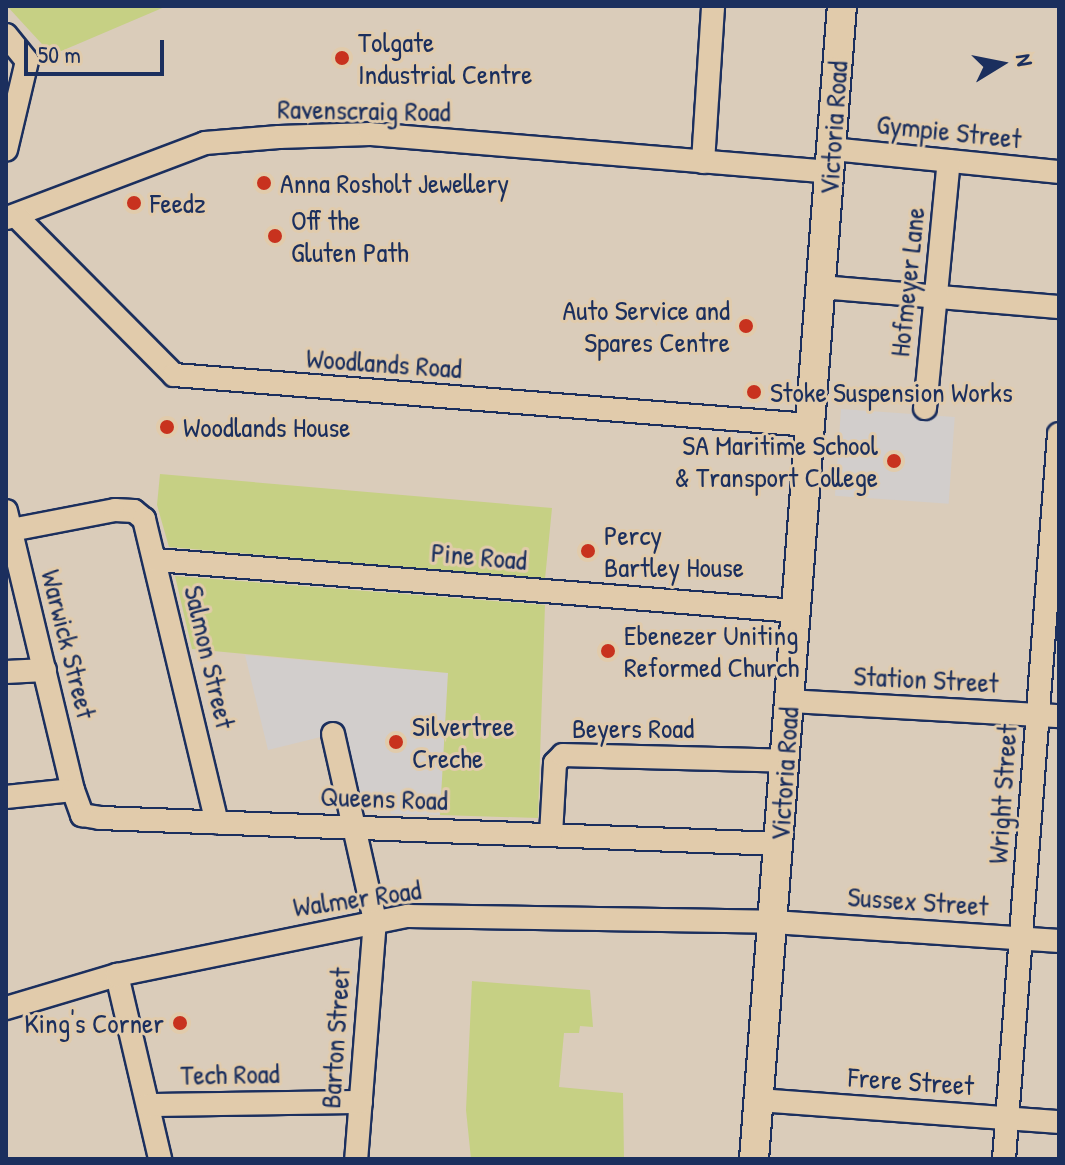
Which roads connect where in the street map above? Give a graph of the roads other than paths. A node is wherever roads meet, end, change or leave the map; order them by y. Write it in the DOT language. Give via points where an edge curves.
graph roads {
  1 [pos="713,6"];
  2 [pos="842,6"];
  3 [pos="6,35"];
  4 [pos="6,150"];
  5 [pos="831,160"];
  6 [pos="949,161"];
  7 [pos="703,162"];
  8 [pos="1059,172"];
  9 [pos="12,218"];
  10 [pos="820,287"];
  11 [pos="934,296"];
  12 [pos="1059,307"];
  13 [pos="925,408"];
  14 [pos="810,425"];
  15 [pos="1059,434"];
  16 [pos="7,524"];
  17 [pos="156,560"];
  18 [pos="796,611"];
  19 [pos="45,670"];
  20 [pos="6,672"];
  21 [pos="789,701"];
  22 [pos="1048,716"];
  23 [pos="333,734"];
  24 [pos="785,761"];
  25 [pos="73,790"];
  26 [pos="6,797"];
  27 [pos="217,822"];
  28 [pos="355,827"];
  29 [pos="551,835"];
  30 [pos="779,844"];
  31 [pos="375,920"];
  32 [pos="773,922"];
  33 [pos="1021,938"];
  34 [pos="1059,941"];
  35 [pos="117,975"];
  36 [pos="6,1008"];
  37 [pos="759,1100"];
  38 [pos="361,1102"];
  39 [pos="148,1105"];
  40 [pos="1007,1118"];
  41 [pos="1059,1122"];
  42 [pos="160,1159"];
  43 [pos="356,1159"];
  44 [pos="754,1159"];
  45 [pos="1004,1159"];
  1 -- 7 [label="street"];
  2 -- 5 [label="main road, Victoria Road"];
  3 -- 4 [label="street" via="27,61"];
  5 -- 6 [label="street, Gympie Street"];
  5 -- 7 [label="street, Ravenscraig Road"];
  5 -- 10 [label="main road, Victoria Road"];
  6 -- 8 [label="street, Gympie Street"];
  6 -- 11 [label="street, Hofmeyer Lane"];
  7 -- 9 [label="street, Ravenscraig Road" via="370,134 264,138 205,143"];
  9 -- 14 [label="street, Woodlands Road" via="174,375"];
  10 -- 11 [label="street"];
  10 -- 14 [label="main road, Victoria Road"];
  11 -- 12 [label="street"];
  11 -- 13 [label="street, Hofmeyer Lane"];
  14 -- 18 [label="main road, Victoria Road"];
  15 -- 22 [label="street, Wright Street"];
  16 -- 17 [label="street, Salmon Street" via="134,511 144,519"];
  16 -- 19 [label="street, Warwick Street"];
  17 -- 18 [label="street, Pine Road"];
  17 -- 27 [label="street, Salmon Street"];
  18 -- 21 [label="main road, Victoria Road"];
  19 -- 20 [label="street"];
  19 -- 25 [label="street, Warwick Street"];
  21 -- 22 [label="street, Station Street"];
  21 -- 24 [label="main road, Victoria Road"];
  22 -- 33 [label="street, Wright Street"];
  23 -- 28 [label="street, Barton Street"];
  24 -- 29 [label="street, Beyers Road" via="566,754 555,763"];
  24 -- 30 [label="main road, Victoria Road"];
  25 -- 26 [label="street"];
  25 -- 27 [label="street, Queens Road" via="86,817"];
  27 -- 28 [label="street, Queens Road"];
  28 -- 29 [label="street, Queens Road"];
  28 -- 31 [label="street, Barton Street"];
  29 -- 30 [label="street, Queens Road"];
  30 -- 32 [label="main road, Victoria Road"];
  31 -- 32 [label="street, Walmer Road" via="408,916"];
  31 -- 35 [label="street, Walmer Road"];
  31 -- 38 [label="street, Barton Street"];
  32 -- 33 [label="street, Sussex Street"];
  32 -- 37 [label="main road, Victoria Road"];
  33 -- 34 [label="street, Sussex Street"];
  33 -- 40 [label="street, Wright Street"];
  35 -- 36 [label="street, Walmer Road"];
  35 -- 39 [label="street"];
  37 -- 40 [label="street, Frere Street"];
  37 -- 44 [label="main road, Victoria Road"];
  38 -- 39 [label="street, Tech Road"];
  38 -- 43 [label="street, Barton Street"];
  39 -- 42 [label="street"];
  40 -- 41 [label="street, Frere Street"];
  40 -- 45 [label="street, Wright Street"];
}
